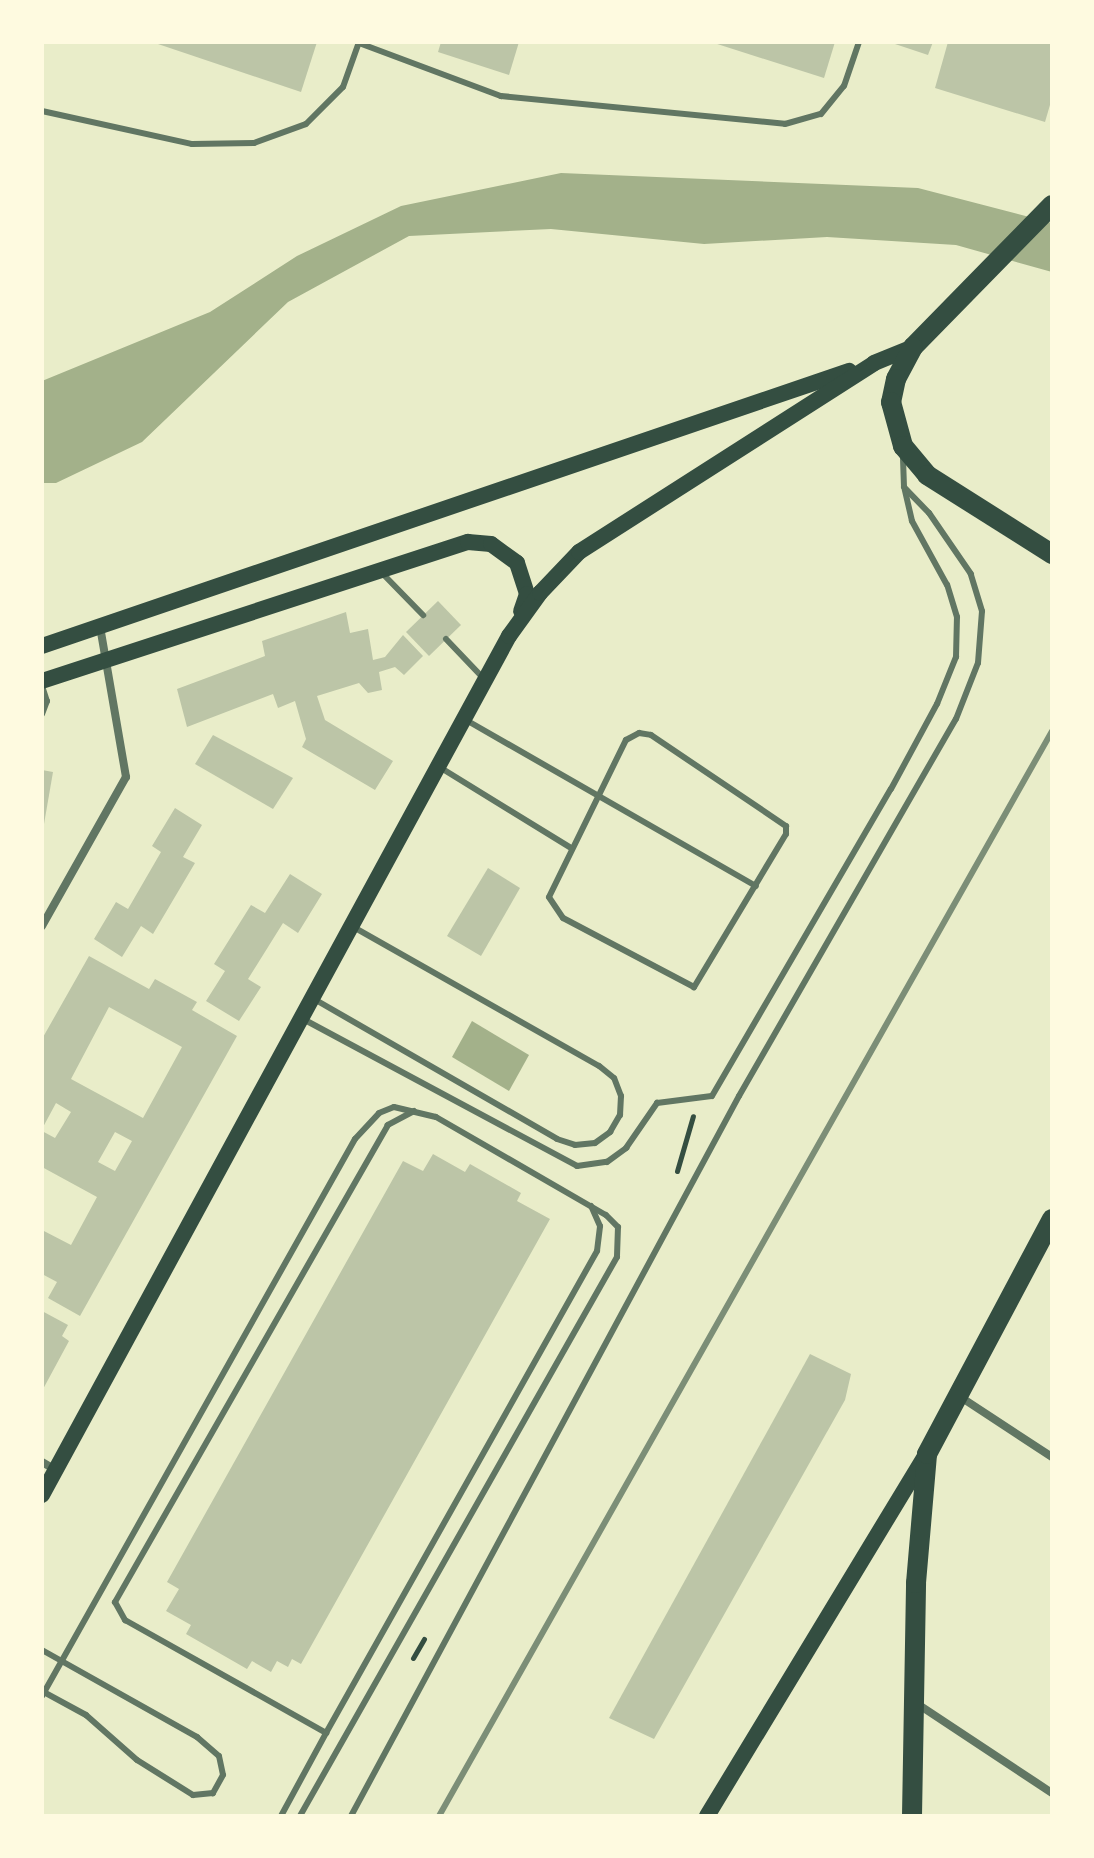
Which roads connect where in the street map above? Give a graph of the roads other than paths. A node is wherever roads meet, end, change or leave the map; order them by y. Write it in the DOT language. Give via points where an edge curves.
graph roads {
  1 [pos="859,42"];
  2 [pos="359,43"];
  3 [pos="42,111"];
  4 [pos="1052,205"];
  5 [pos="913,347"];
  6 [pos="874,363"];
  7 [pos="903,446"];
  8 [pos="904,487"];
  9 [pos="1052,554"];
  10 [pos="382,573"];
  11 [pos="423,615"];
  12 [pos="100,626"];
  13 [pos="509,636"];
  14 [pos="446,639"];
  15 [pos="42,646"];
  16 [pos="109,660"];
  17 [pos="486,681"];
  18 [pos="42,684"];
  19 [pos="42,714"];
  20 [pos="466,720"];
  21 [pos="440,767"];
  22 [pos="598,796"];
  23 [pos="571,848"];
  24 [pos="756,886"];
  25 [pos="42,926"];
  26 [pos="352,926"];
  27 [pos="314,999"];
  28 [pos="303,1019"];
  29 [pos="418,1110"];
  30 [pos="591,1206"];
  31 [pos="1052,1219"];
  32 [pos="958,1395"];
  33 [pos="927,1454"];
  34 [pos="1052,1457"];
  35 [pos="49,1466"];
  36 [pos="42,1495"];
  37 [pos="42,1650"];
  38 [pos="42,1694"];
  39 [pos="914,1701"];
  40 [pos="326,1733"];
  41 [pos="1052,1793"];
  42 [pos="281,1816"];
  43 [pos="300,1816"];
  44 [pos="351,1816"];
  45 [pos="707,1816"];
  46 [pos="912,1816"];
  1 -- 2 [label="lane" via="844,86 821,114 785,124 501,96"];
  2 -- 3 [label="lane" via="343,87 306,124 254,143 192,144"];
  4 -- 5 [label="main road"];
  5 -- 6 [label="main road"];
  5 -- 7 [label="main road" via="891,402"];
  6 -- 12 [label="main road"];
  6 -- 13 [label="main road" via="579,552"];
  7 -- 8 [label="lane"];
  7 -- 9 [label="main road" via="950,494"];
  8 -- 28 [label="lane" via="912,521 947,585 957,617 956,657 918,741 712,1096 657,1103 626,1148 607,1162 577,1166"];
  8 -- 44 [label="lane" via="971,574 982,611 978,663 956,719 739,1096"];
  10 -- 11 [label="lane"];
  10 -- 13 [label="main road" via="468,542 491,544 517,563 524,578 527,594"];
  10 -- 16 [label="main road"];
  12 -- 15 [label="main road"];
  12 -- 16 [label="street"];
  13 -- 17 [label="main road"];
  14 -- 17 [label="lane"];
  16 -- 18 [label="main road"];
  16 -- 25 [label="street" via="126,777"];
  17 -- 20 [label="main road"];
  18 -- 19 [label="lane" via="47,701"];
  20 -- 21 [label="main road"];
  20 -- 22 [label="lane"];
  21 -- 23 [label="lane"];
  21 -- 26 [label="main road"];
  22 -- 23 [label="lane"];
  22 -- 24 [label="lane"];
  22 -- 24 [label="lane" via="626,740 651,735 782,820 786,834"];
  23 -- 24 [label="lane" via="549,897 555,909 687,988 701,983"];
  26 -- 27 [label="main road"];
  26 -- 27 [label="lane" via="599,1066 614,1078 621,1096 620,1115 595,1143 575,1145 557,1139"];
  27 -- 28 [label="main road"];
  28 -- 35 [label="main road"];
  29 -- 30 [label="lane"];
  29 -- 38 [label="lane" via="394,1107 379,1113 355,1139"];
  29 -- 40 [label="lane" via="396,1116 388,1125 115,1602 125,1620"];
  30 -- 40 [label="lane" via="600,1226 597,1251"];
  30 -- 43 [label="lane" via="618,1227 617,1257"];
  31 -- 32 [label="main road"];
  32 -- 33 [label="main road"];
  32 -- 34 [label="street"];
  33 -- 39 [label="main road"];
  33 -- 45 [label="main road"];
  35 -- 36 [label="main road"];
  37 -- 38 [label="lane" via="197,1737 219,1756 223,1775 213,1793 193,1795 137,1760 86,1715"];
  39 -- 41 [label="street"];
  39 -- 46 [label="main road"];
  40 -- 42 [label="lane"];
}
